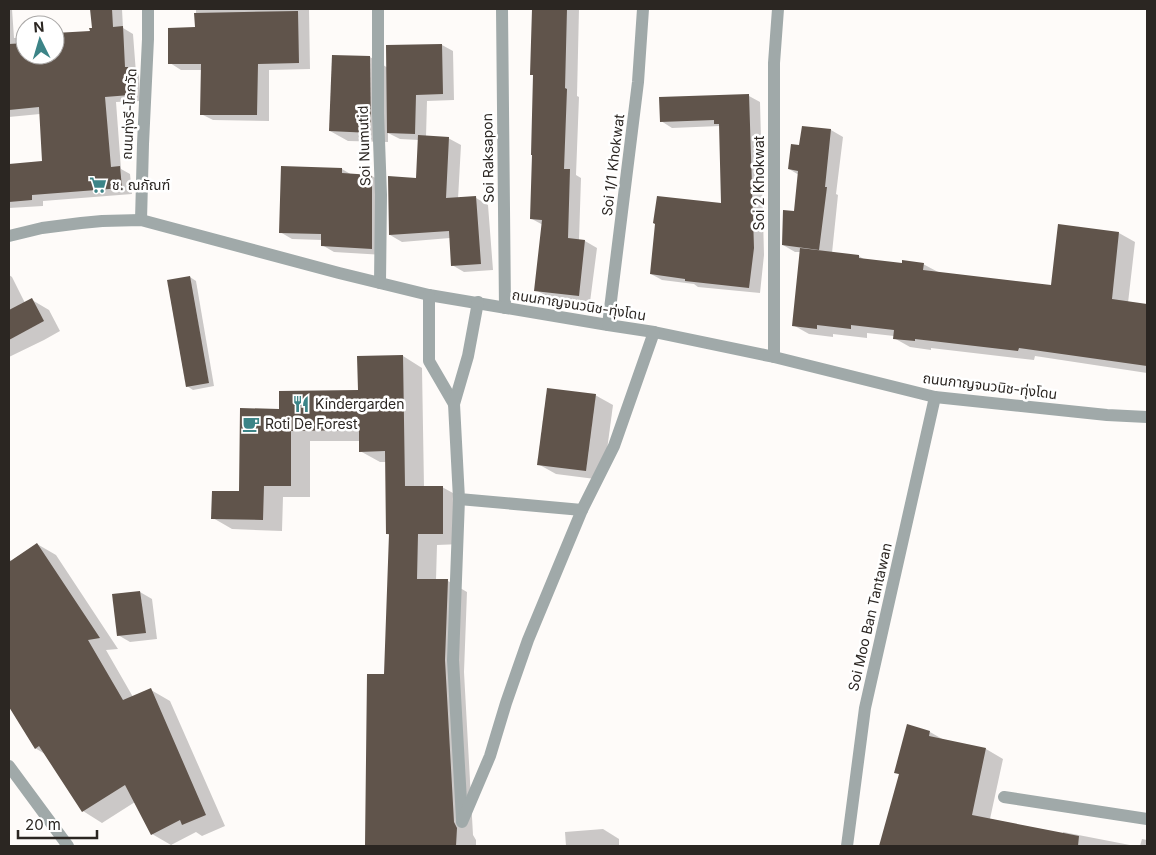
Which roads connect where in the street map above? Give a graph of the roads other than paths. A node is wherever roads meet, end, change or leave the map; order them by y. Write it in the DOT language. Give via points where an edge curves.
graph roads {
  1 [pos="148,9"];
  2 [pos="378,9"];
  3 [pos="502,9"];
  4 [pos="643,9"];
  5 [pos="778,9"];
  6 [pos="140,220"];
  7 [pos="9,236"];
  8 [pos="380,283"];
  9 [pos="429,295"];
  10 [pos="478,302"];
  11 [pos="505,308"];
  12 [pos="608,325"];
  13 [pos="654,332"];
  14 [pos="774,357"];
  15 [pos="935,397"];
  16 [pos="454,404"];
  17 [pos="1147,417"];
  18 [pos="459,499"];
  19 [pos="582,510"];
  20 [pos="9,766"];
  21 [pos="1004,797"];
  22 [pos="1147,819"];
  23 [pos="68,846"];
  24 [pos="847,846"];
  1 -- 6 [label="street, ถนนทุ่งรี-โคกวัด"];
  2 -- 8 [label="street, Soi Numutid"];
  3 -- 11 [label="street, Soi Raksapon"];
  4 -- 12 [label="street, Soi 1/1 Khokwat" via="638,82"];
  5 -- 14 [label="street, Soi 2 Khokwat" via="774,64"];
  6 -- 7 [label="street, ถนนกาญจนวนิช-ทุ่งโดน" via="81,223"];
  6 -- 8 [label="street, ถนนกาญจนวนิช-ทุ่งโดน"];
  8 -- 9 [label="street, ถนนกาญจนวนิช-ทุ่งโดน"];
  9 -- 10 [label="street, ถนนกาญจนวนิช-ทุ่งโดน"];
  9 -- 16 [label="street" via="430,361"];
  10 -- 11 [label="street, ถนนกาญจนวนิช-ทุ่งโดน"];
  10 -- 16 [label="street" via="468,356"];
  11 -- 12 [label="street, ถนนกาญจนวนิช-ทุ่งโดน"];
  12 -- 13 [label="street, ถนนกาญจนวนิช-ทุ่งโดน"];
  13 -- 14 [label="street, ถนนกาญจนวนิช-ทุ่งโดน"];
  13 -- 19 [label="street" via="614,446"];
  14 -- 15 [label="street, ถนนกาญจนวนิช-ทุ่งโดน"];
  15 -- 17 [label="street, ถนนกาญจนวนิช-ทุ่งโดน"];
  15 -- 24 [label="street, Soi Moo Ban Tantawan" via="865,708"];
  16 -- 18 [label="street"];
  18 -- 19 [label="street"];
  18 -- 19 [label="street" via="453,660 462,822 490,756 528,640"];
  20 -- 23 [label="street"];
  21 -- 22 [label="street"];
}
